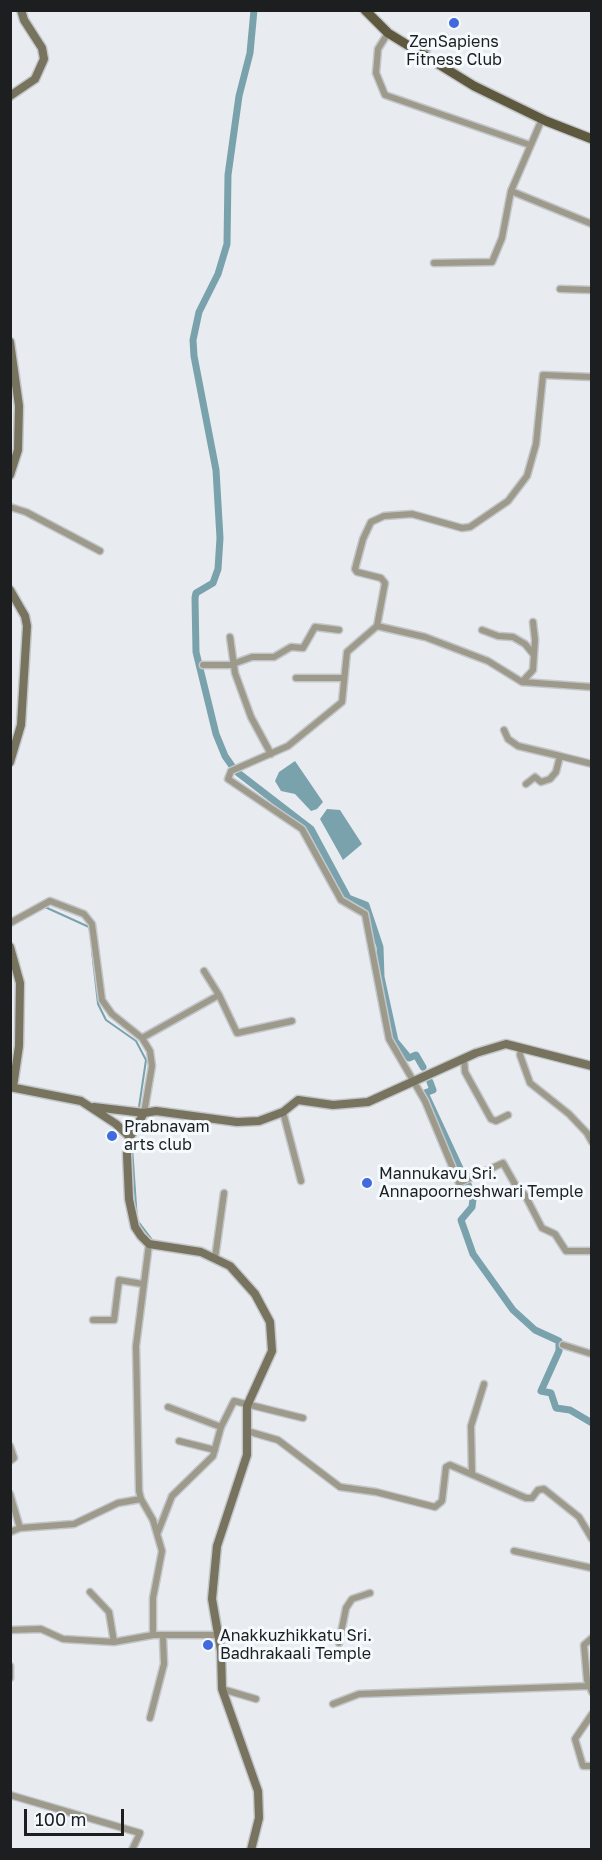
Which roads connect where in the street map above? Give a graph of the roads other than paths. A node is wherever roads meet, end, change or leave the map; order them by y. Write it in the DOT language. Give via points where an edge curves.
graph roads {
  1 [pos="21,10"];
  2 [pos="365,10"];
  3 [pos="388,33"];
  4 [pos="445,37"];
  5 [pos="422,54"];
  6 [pos="10,96"];
  7 [pos="542,119"];
  8 [pos="591,139"];
  9 [pos="530,145"];
  10 [pos="511,190"];
  11 [pos="591,224"];
  12 [pos="434,263"];
  13 [pos="560,289"];
  14 [pos="591,290"];
  15 [pos="10,342"];
  16 [pos="591,376"];
  17 [pos="10,475"];
  18 [pos="10,507"];
  19 [pos="100,552"];
  20 [pos="10,590"];
  21 [pos="15,605"];
  22 [pos="534,622"];
  23 [pos="377,626"];
  24 [pos="339,630"];
  25 [pos="482,630"];
  26 [pos="230,637"];
  27 [pos="534,655"];
  28 [pos="234,662"];
  29 [pos="203,664"];
  30 [pos="296,678"];
  31 [pos="344,678"];
  32 [pos="522,682"];
  33 [pos="591,687"];
  34 [pos="504,730"];
  35 [pos="271,754"];
  36 [pos="560,756"];
  37 [pos="10,762"];
  38 [pos="591,764"];
  39 [pos="526,784"];
  40 [pos="10,923"];
  41 [pos="10,947"];
  42 [pos="204,972"];
  43 [pos="219,995"];
  44 [pos="292,1022"];
  45 [pos="142,1038"];
  46 [pos="520,1048"];
  47 [pos="464,1059"];
  48 [pos="591,1066"];
  49 [pos="418,1080"];
  50 [pos="12,1087"];
  51 [pos="92,1107"];
  52 [pos="283,1112"];
  53 [pos="144,1113"];
  54 [pos="508,1115"];
  55 [pos="130,1137"];
  56 [pos="591,1142"];
  57 [pos="302,1181"];
  58 [pos="224,1193"];
  59 [pos="149,1244"];
  60 [pos="591,1251"];
  61 [pos="215,1258"];
  62 [pos="143,1284"];
  63 [pos="93,1320"];
  64 [pos="563,1345"];
  65 [pos="591,1354"];
  66 [pos="484,1384"];
  67 [pos="247,1406"];
  68 [pos="168,1407"];
  69 [pos="303,1418"];
  70 [pos="221,1427"];
  71 [pos="247,1431"];
  72 [pos="179,1441"];
  73 [pos="10,1446"];
  74 [pos="215,1450"];
  75 [pos="10,1461"];
  76 [pos="472,1473"];
  77 [pos="10,1494"];
  78 [pos="141,1499"];
  79 [pos="21,1528"];
  80 [pos="10,1532"];
  81 [pos="157,1533"];
  82 [pos="591,1539"];
  83 [pos="514,1551"];
  84 [pos="591,1568"];
  85 [pos="90,1592"];
  86 [pos="370,1593"];
  87 [pos="10,1630"];
  88 [pos="153,1635"];
  89 [pos="218,1635"];
  90 [pos="163,1637"];
  91 [pos="591,1638"];
  92 [pos="114,1642"];
  93 [pos="339,1643"];
  94 [pos="10,1666"];
  95 [pos="589,1674"];
  96 [pos="10,1678"];
  97 [pos="222,1689"];
  98 [pos="590,1689"];
  99 [pos="256,1699"];
  100 [pos="333,1704"];
  101 [pos="591,1714"];
  102 [pos="150,1719"];
  103 [pos="591,1766"];
  104 [pos="10,1795"];
  105 [pos="132,1850"];
  106 [pos="251,1850"];
  1 -- 6 [label="street" via="44,59 35,79"];
  2 -- 3 [label="main road"];
  3 -- 5 [label="main road"];
  3 -- 9 [label="street" via="378,48 376,73 385,95"];
  4 -- 5 [label="street"];
  5 -- 7 [label="main road" via="474,86"];
  7 -- 8 [label="main road"];
  7 -- 9 [label="street"];
  9 -- 10 [label="street"];
  10 -- 11 [label="street"];
  10 -- 12 [label="street" via="502,238 492,262"];
  13 -- 14 [label="street"];
  15 -- 17 [label="street" via="19,417 18,450"];
  16 -- 23 [label="street" via="543,375 536,444 527,476 507,501 471,527 412,514 384,516 371,522 355,569 385,583"];
  18 -- 19 [label="street"];
  20 -- 21 [label="street"];
  21 -- 37 [label="street" via="27,626 21,725"];
  22 -- 27 [label="street"];
  23 -- 31 [label="street" via="348,652"];
  23 -- 32 [label="street" via="425,637 488,661"];
  24 -- 28 [label="street" via="315,627 303,648 291,647 274,657"];
  25 -- 27 [label="street" via="513,638"];
  26 -- 28 [label="street"];
  27 -- 32 [label="street" via="533,670"];
  28 -- 29 [label="street"];
  28 -- 35 [label="street" via="251,717"];
  30 -- 31 [label="street"];
  31 -- 35 [label="street" via="342,702 288,746"];
  32 -- 33 [label="street"];
  34 -- 36 [label="street" via="518,746"];
  35 -- 49 [label="street" via="231,771 228,779 302,829 341,900 365,914 389,1039"];
  36 -- 38 [label="street"];
  36 -- 39 [label="street" via="550,779 541,782 535,777"];
  40 -- 45 [label="street" via="50,901 84,914 94,929 102,1000 112,1014"];
  41 -- 50 [label="street" via="20,983 19,1046"];
  42 -- 43 [label="street"];
  43 -- 44 [label="street" via="237,1033"];
  43 -- 45 [label="street"];
  45 -- 53 [label="street" via="150,1051 152,1066"];
  46 -- 47 [label="street" via="506,1044"];
  46 -- 48 [label="street"];
  46 -- 56 [label="street" via="530,1083 569,1114"];
  47 -- 49 [label="street"];
  47 -- 54 [label="street" via="465,1072 491,1119 496,1121"];
  49 -- 52 [label="street" via="368,1102 333,1105 298,1100"];
  49 -- 60 [label="street" via="459,1183 503,1163 542,1228 555,1233 566,1251"];
  50 -- 51 [label="street" via="81,1101"];
  51 -- 53 [label="street"];
  51 -- 55 [label="street"];
  52 -- 53 [label="street" via="259,1121 237,1122 192,1114"];
  52 -- 57 [label="street"];
  53 -- 55 [label="street"];
  55 -- 59 [label="street" via="129,1199 135,1227"];
  58 -- 61 [label="street"];
  59 -- 61 [label="street"];
  59 -- 62 [label="street"];
  61 -- 67 [label="street" via="236,1271 255,1294 270,1322 272,1351"];
  62 -- 63 [label="street" via="119,1280 114,1320"];
  62 -- 78 [label="street" via="136,1346"];
  64 -- 65 [label="street"];
  66 -- 76 [label="street" via="471,1426"];
  67 -- 69 [label="street"];
  67 -- 70 [label="street" via="234,1401"];
  67 -- 71 [label="street"];
  68 -- 70 [label="street"];
  70 -- 74 [label="street"];
  71 -- 76 [label="street" via="278,1440 340,1487 435,1507 442,1501 446,1467 454,1465"];
  71 -- 89 [label="street" via="247,1455 214,1565 212,1599"];
  72 -- 74 [label="street"];
  73 -- 75 [label="street" via="14,1458"];
  74 -- 81 [label="street" via="207,1463 172,1496"];
  76 -- 82 [label="street" via="526,1498 544,1490 579,1517"];
  77 -- 79 [label="street"];
  78 -- 79 [label="street" via="118,1503 74,1524"];
  78 -- 81 [label="street"];
  79 -- 80 [label="street"];
  81 -- 88 [label="street" via="162,1561 153,1598"];
  83 -- 84 [label="street"];
  85 -- 92 [label="street" via="109,1612"];
  86 -- 93 [label="street" via="352,1599 346,1608"];
  87 -- 92 [label="street" via="41,1629 63,1640"];
  88 -- 90 [label="street"];
  88 -- 92 [label="street"];
  89 -- 90 [label="street"];
  89 -- 97 [label="street"];
  90 -- 102 [label="street" via="164,1664"];
  91 -- 95 [label="street" via="584,1645"];
  94 -- 96 [label="street"];
  95 -- 98 [label="street"];
  97 -- 99 [label="street"];
  97 -- 106 [label="street" via="258,1791 259,1818"];
  98 -- 100 [label="street" via="359,1694"];
  101 -- 103 [label="street" via="575,1739 583,1766"];
  104 -- 105 [label="street" via="140,1833"];
}
